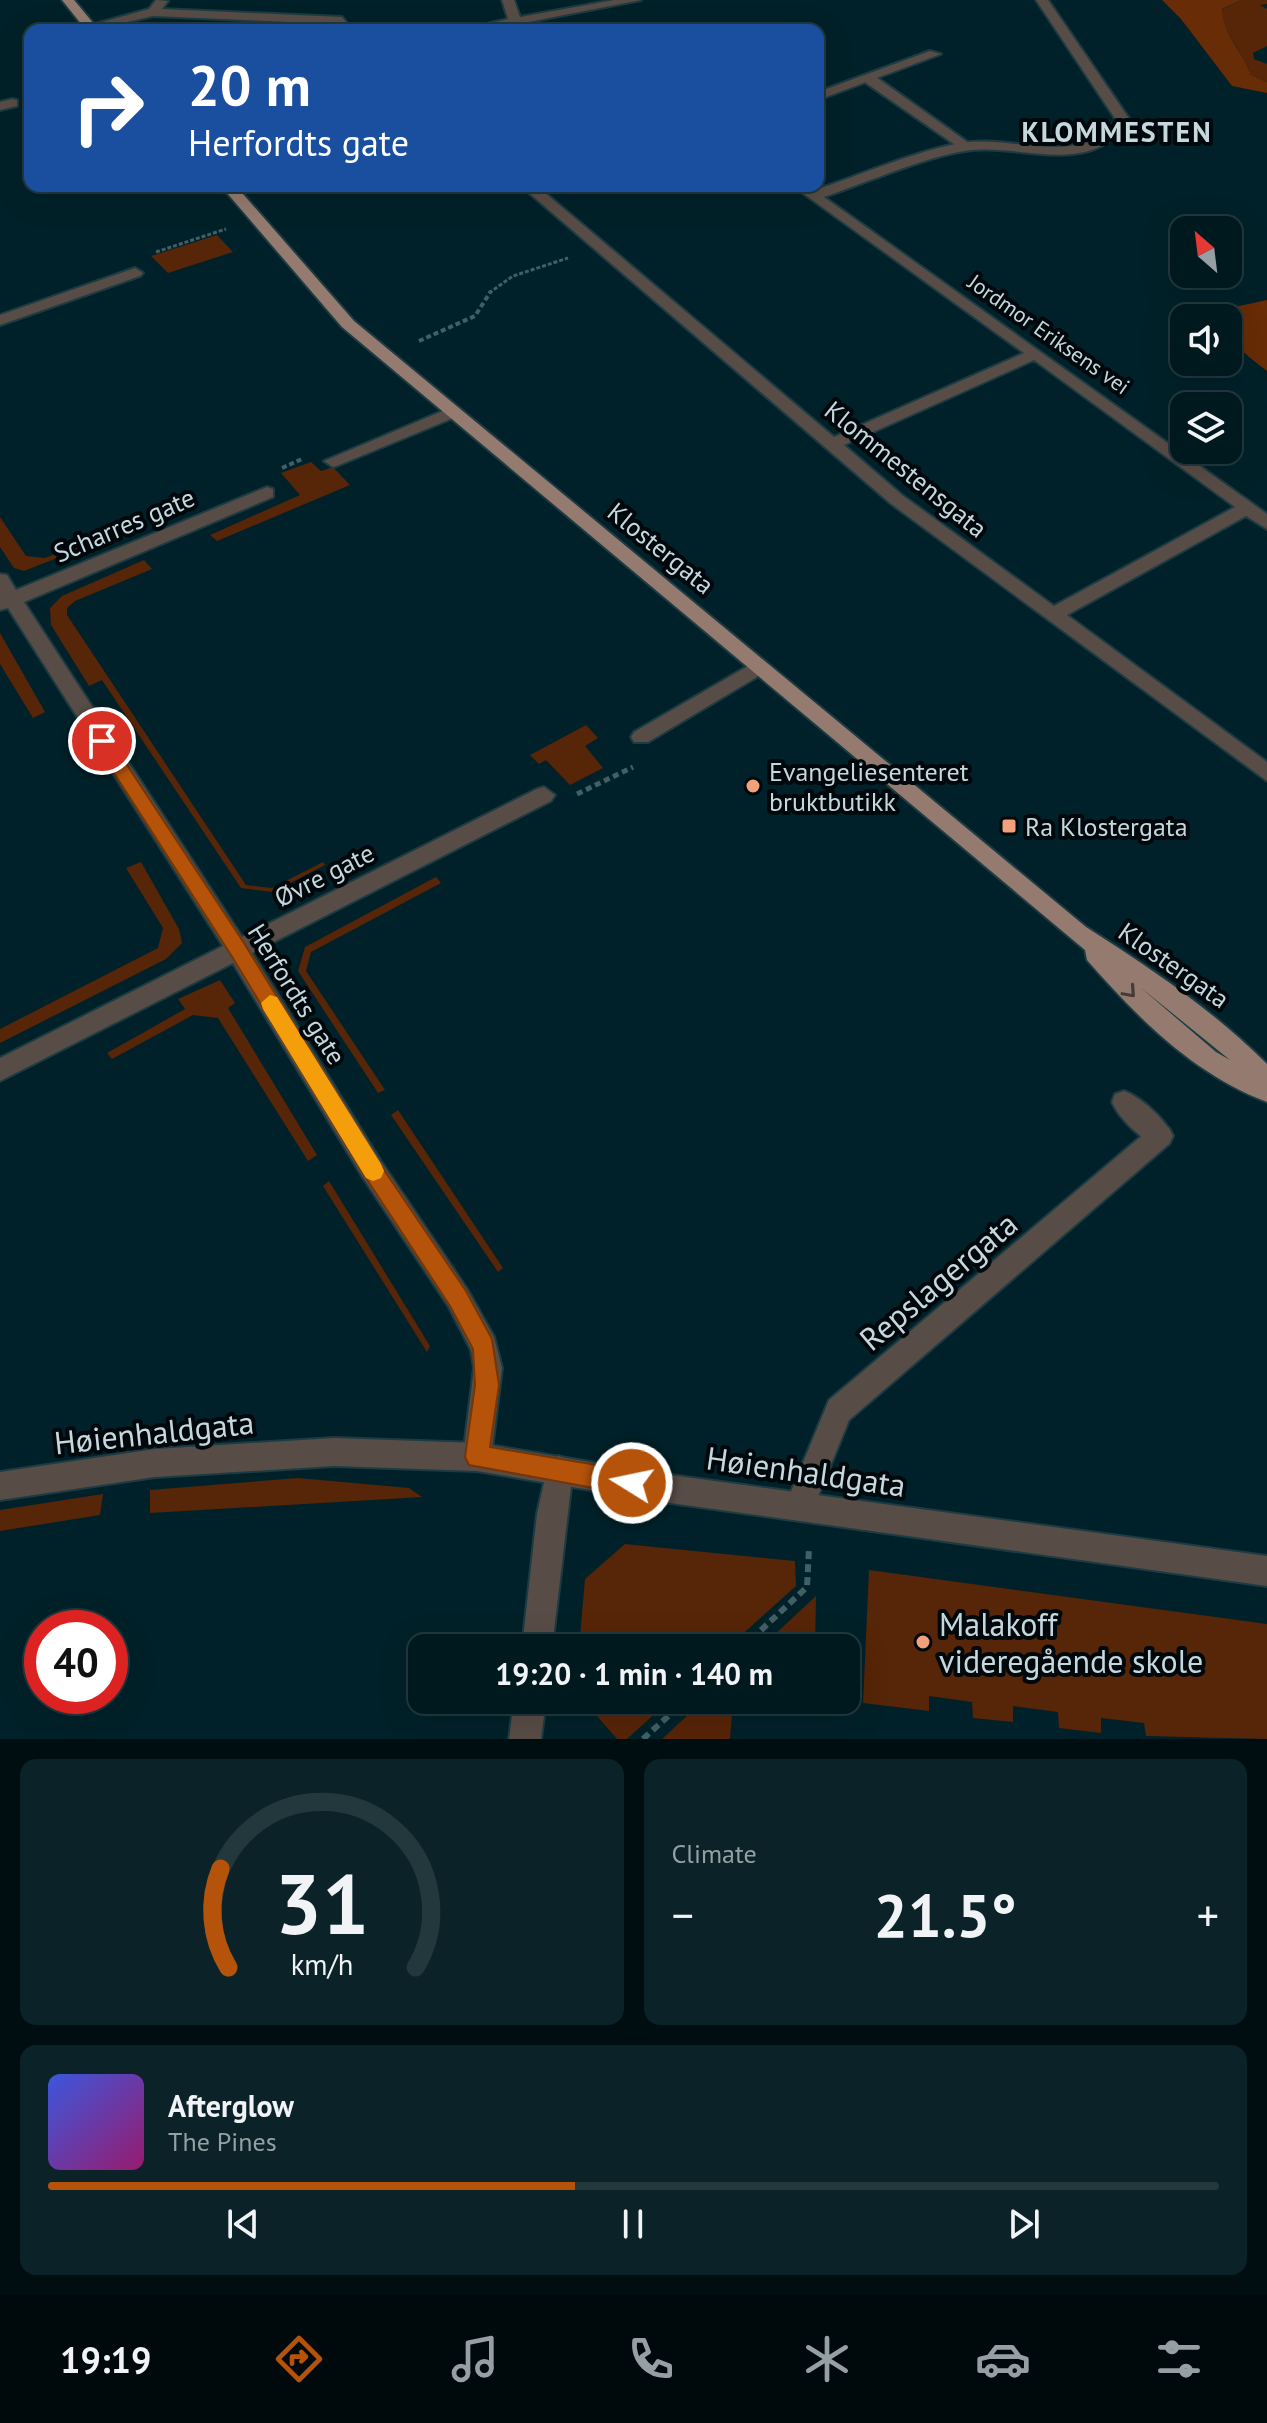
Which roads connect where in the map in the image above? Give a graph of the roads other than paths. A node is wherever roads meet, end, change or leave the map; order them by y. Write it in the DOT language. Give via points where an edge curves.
graph roads {
  1 [pos="68,0"];
  2 [pos="163,0"];
  3 [pos="508,0"];
  4 [pos="635,0"];
  5 [pos="1042,0"];
  6 [pos="153,12"];
  7 [pos="346,21"];
  8 [pos="515,21"];
  9 [pos="87,24"];
  10 [pos="109,24"];
  11 [pos="499,24"];
  12 [pos="935,54"];
  13 [pos="871,80"];
  14 [pos="824,94"];
  15 [pos="966,146"];
  16 [pos="824,186"];
  17 [pos="233,192"];
  18 [pos="535,192"];
  19 [pos="807,192"];
  20 [pos="135,273"];
  21 [pos="0,320"];
  22 [pos="1035,354"];
  23 [pos="452,412"];
  24 [pos="832,444"];
  25 [pos="333,461"];
  26 [pos="267,493"];
  27 [pos="1249,507"];
  28 [pos="1267,523"];
  29 [pos="4,595"];
  30 [pos="1052,615"];
  31 [pos="760,666"];
  32 [pos="641,737"];
  33 [pos="1267,773"];
  34 [pos="544,795"];
  35 [pos="1078,934"];
  36 [pos="237,949"];
  37 [pos="0,1070"];
  38 [pos="1267,1081"];
  39 [pos="1267,1091"];
  40 [pos="1124,1102"];
  41 [pos="477,1457"];
  42 [pos="559,1470"];
  43 [pos="0,1486"];
  44 [pos="800,1506"];
  45 [pos="1267,1571"];
  46 [pos="539,1634"];
  47 [pos="528,1714"];
  48 [pos="525,1739"];
  1 -- 9 [label="main road"];
  2 -- 6 [label="street"];
  3 -- 8 [label="street"];
  4 -- 8 [label="street"];
  5 -- 15 [label="street" via="1123,120 1119,128 1109,139 1075,151"];
  6 -- 7 [label="street"];
  6 -- 10 [label="street"];
  8 -- 11 [label="street"];
  12 -- 13 [label="street"];
  13 -- 14 [label="street"];
  13 -- 15 [label="street"];
  15 -- 16 [label="street"];
  17 -- 23 [label="main road, Klostergata" via="348,324"];
  18 -- 24 [label="street, Klommestensgata"];
  19 -- 22 [label="street, Jordmor Eriksens vei"];
  20 -- 21 [label="street"];
  22 -- 24 [label="street"];
  22 -- 27 [label="street, Jordmor Eriksens vei"];
  23 -- 25 [label="street"];
  23 -- 31 [label="main road, Klostergata"];
  24 -- 30 [label="street, Klommestensgata" via="896,499"];
  26 -- 29 [label="street, Scharres gate"];
  27 -- 28 [label="street, Jordmor Eriksens vei"];
  27 -- 30 [label="street"];
  29 -- 36 [label="street, Herfordts gate"];
  30 -- 33 [label="street, Klommestensgata"];
  31 -- 32 [label="street"];
  31 -- 35 [label="main road, Klostergata"];
  34 -- 36 [label="street, Øvre gate"];
  35 -- 38 [label="main road, Klostergata" via="1194,1011"];
  35 -- 39 [label="main road, Klostergata, one-way" via="1171,1031 1207,1060"];
  36 -- 37 [label="street, Øvre gate"];
  36 -- 41 [label="street, Herfordts gate" via="484,1347 487,1385"];
  40 -- 44 [label="street, Repslagergata" via="1160,1136 839,1410"];
  41 -- 42 [label="street, Høienhaldgata"];
  41 -- 43 [label="street, Høienhaldgata" via="334,1452 155,1463"];
  42 -- 44 [label="street, Høienhaldgata"];
  42 -- 46 [label="street" via="547,1524"];
  44 -- 45 [label="street, Høienhaldgata"];
  47 -- 48 [label="street"];
}
